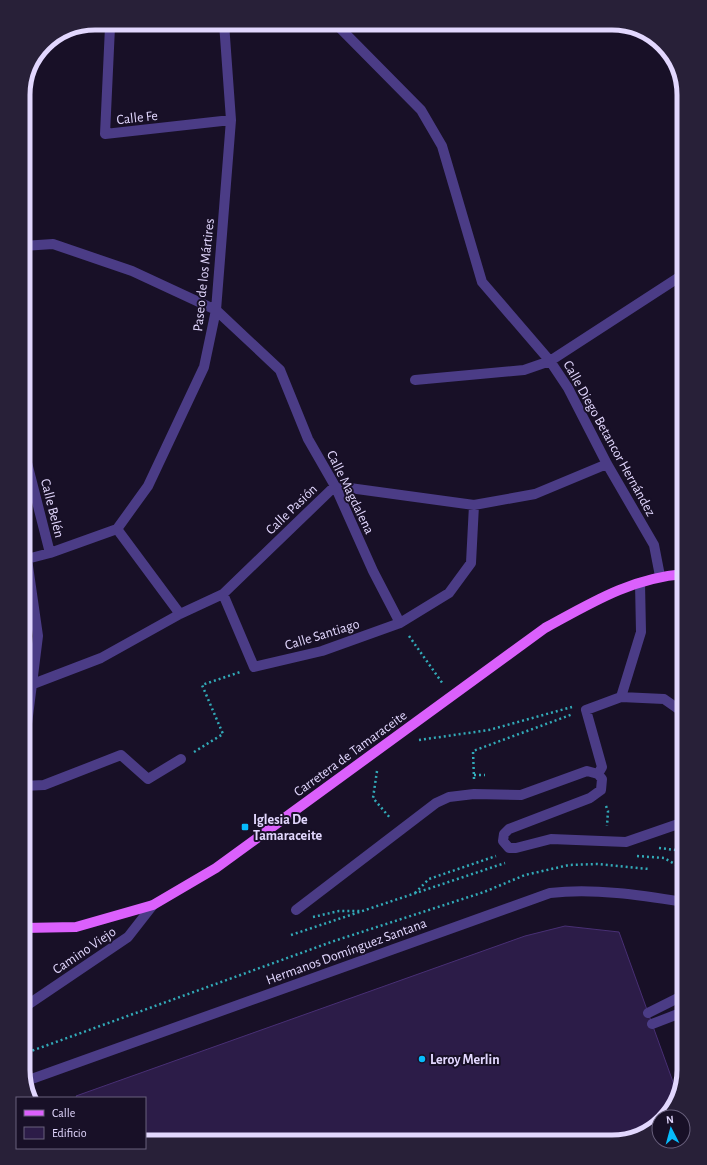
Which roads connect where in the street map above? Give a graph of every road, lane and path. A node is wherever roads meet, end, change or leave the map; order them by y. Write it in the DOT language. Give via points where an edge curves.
graph roads {
  1 [pos="110,30"];
  2 [pos="225,30"];
  3 [pos="342,30"];
  4 [pos="231,120"];
  5 [pos="30,246"];
  6 [pos="677,279"];
  7 [pos="216,310"];
  8 [pos="550,361"];
  9 [pos="415,380"];
  10 [pos="606,464"];
  11 [pos="30,474"];
  12 [pos="335,486"];
  13 [pos="474,505"];
  14 [pos="117,529"];
  15 [pos="50,553"];
  16 [pos="30,559"];
  17 [pos="677,575"];
  18 [pos="660,576"];
  19 [pos="640,583"];
  20 [pos="30,589"];
  21 [pos="223,594"];
  22 [pos="180,614"];
  23 [pos="400,623"];
  24 [pos="254,668"];
  25 [pos="30,675"];
  26 [pos="30,684"];
  27 [pos="451,696"];
  28 [pos="621,697"];
  29 [pos="677,707"];
  30 [pos="586,710"];
  31 [pos="418,740"];
  32 [pos="181,759"];
  33 [pos="382,767"];
  34 [pos="485,774"];
  35 [pos="598,774"];
  36 [pos="474,775"];
  37 [pos="30,786"];
  38 [pos="474,794"];
  39 [pos="608,811"];
  40 [pos="392,821"];
  41 [pos="677,824"];
  42 [pos="607,832"];
  43 [pos="509,848"];
  44 [pos="656,848"];
  45 [pos="677,850"];
  46 [pos="633,855"];
  47 [pos="511,861"];
  48 [pos="677,865"];
  49 [pos="649,869"];
  50 [pos="414,894"];
  51 [pos="677,901"];
  52 [pos="153,905"];
  53 [pos="296,910"];
  54 [pos="362,911"];
  55 [pos="311,918"];
  56 [pos="30,928"];
  57 [pos="291,935"];
  58 [pos="677,999"];
  59 [pos="30,1003"];
  60 [pos="648,1012"];
  61 [pos="677,1014"];
  62 [pos="652,1024"];
  63 [pos="30,1051"];
  64 [pos="31,1079"];
  1 -- 4 [label="street, Calle Fe" via="105,134"];
  2 -- 4 [label="street, Paseo de los Mártires"];
  3 -- 8 [label="street, Calle Diego Betancor Hernández" via="421,110 442,146 482,282"];
  4 -- 7 [label="street, Paseo de los Mártires"];
  5 -- 7 [label="street, Calle Magdalena" via="53,244 132,271"];
  6 -- 8 [label="street"];
  7 -- 12 [label="street, Calle Magdalena" via="280,370 308,439"];
  7 -- 14 [label="street, Paseo de los Mártires" via="204,367 148,486"];
  8 -- 9 [label="street" via="524,370"];
  8 -- 10 [label="street, Calle Diego Betancor Hernández" via="568,388"];
  10 -- 13 [label="street, Calle Pasión" via="535,494"];
  10 -- 18 [label="street, Calle Diego Betancor Hernández" via="654,545"];
  11 -- 15 [label="street, Calle Belén"];
  12 -- 13 [label="street, Calle Pasión"];
  12 -- 21 [label="street, Calle Pasión"];
  12 -- 23 [label="street, Calle Magdalena" via="373,571"];
  13 -- 23 [label="street, Calle Santiago" via="471,563 449,593"];
  14 -- 15 [label="street"];
  14 -- 22 [label="street"];
  15 -- 16 [label="street"];
  17 -- 18 [label="main road, Carretera de Tamaraceite"];
  18 -- 19 [label="main road, Carretera de Tamaraceite"];
  19 -- 27 [label="main road, Carretera de Tamaraceite" via="604,596 545,628"];
  19 -- 28 [label="street" via="641,632"];
  20 -- 25 [label="street" via="38,636"];
  21 -- 22 [label="street, Calle Pasión"];
  21 -- 24 [label="street"];
  22 -- 26 [label="street, Calle Pasión" via="101,658"];
  23 -- 24 [label="street, Calle Santiago" via="322,651"];
  23 -- 27 [label="path"];
  24 -- 32 [label="path" via="202,685 223,734"];
  27 -- 52 [label="main road, Carretera de Tamaraceite" via="216,868"];
  28 -- 29 [label="street" via="664,699"];
  28 -- 30 [label="street"];
  30 -- 31 [label="path" via="584,703 489,730"];
  30 -- 35 [label="street" via="602,767"];
  30 -- 36 [label="path" via="473,751"];
  32 -- 37 [label="street" via="148,779 122,755 44,785"];
  33 -- 40 [label="path" via="375,772 373,798"];
  34 -- 36 [label="path"];
  35 -- 38 [label="street" via="587,771 521,796"];
  35 -- 43 [label="street" via="602,779 601,790 590,798 510,829 504,834 504,841"];
  36 -- 38 [label="path"];
  38 -- 53 [label="street" via="449,797 436,803"];
  39 -- 42 [label="path"];
  41 -- 43 [label="street" via="626,842 551,840"];
  43 -- 50 [label="path" via="505,853 429,880"];
  44 -- 45 [label="path"];
  46 -- 48 [label="path" via="664,858"];
  47 -- 50 [label="path"];
  49 -- 63 [label="path" via="597,864 569,865 525,875 484,892 326,944"];
  50 -- 54 [label="path"];
  51 -- 64 [label="street, Hermanos Domínguez Santana" via="575,890 550,892"];
  52 -- 56 [label="main road, Carretera de Tamaraceite" via="76,927"];
  52 -- 59 [label="street, Camino Viejo" via="128,937"];
  54 -- 55 [label="path" via="338,911"];
  54 -- 57 [label="path"];
  58 -- 60 [label="street"];
  61 -- 62 [label="street"];
}
